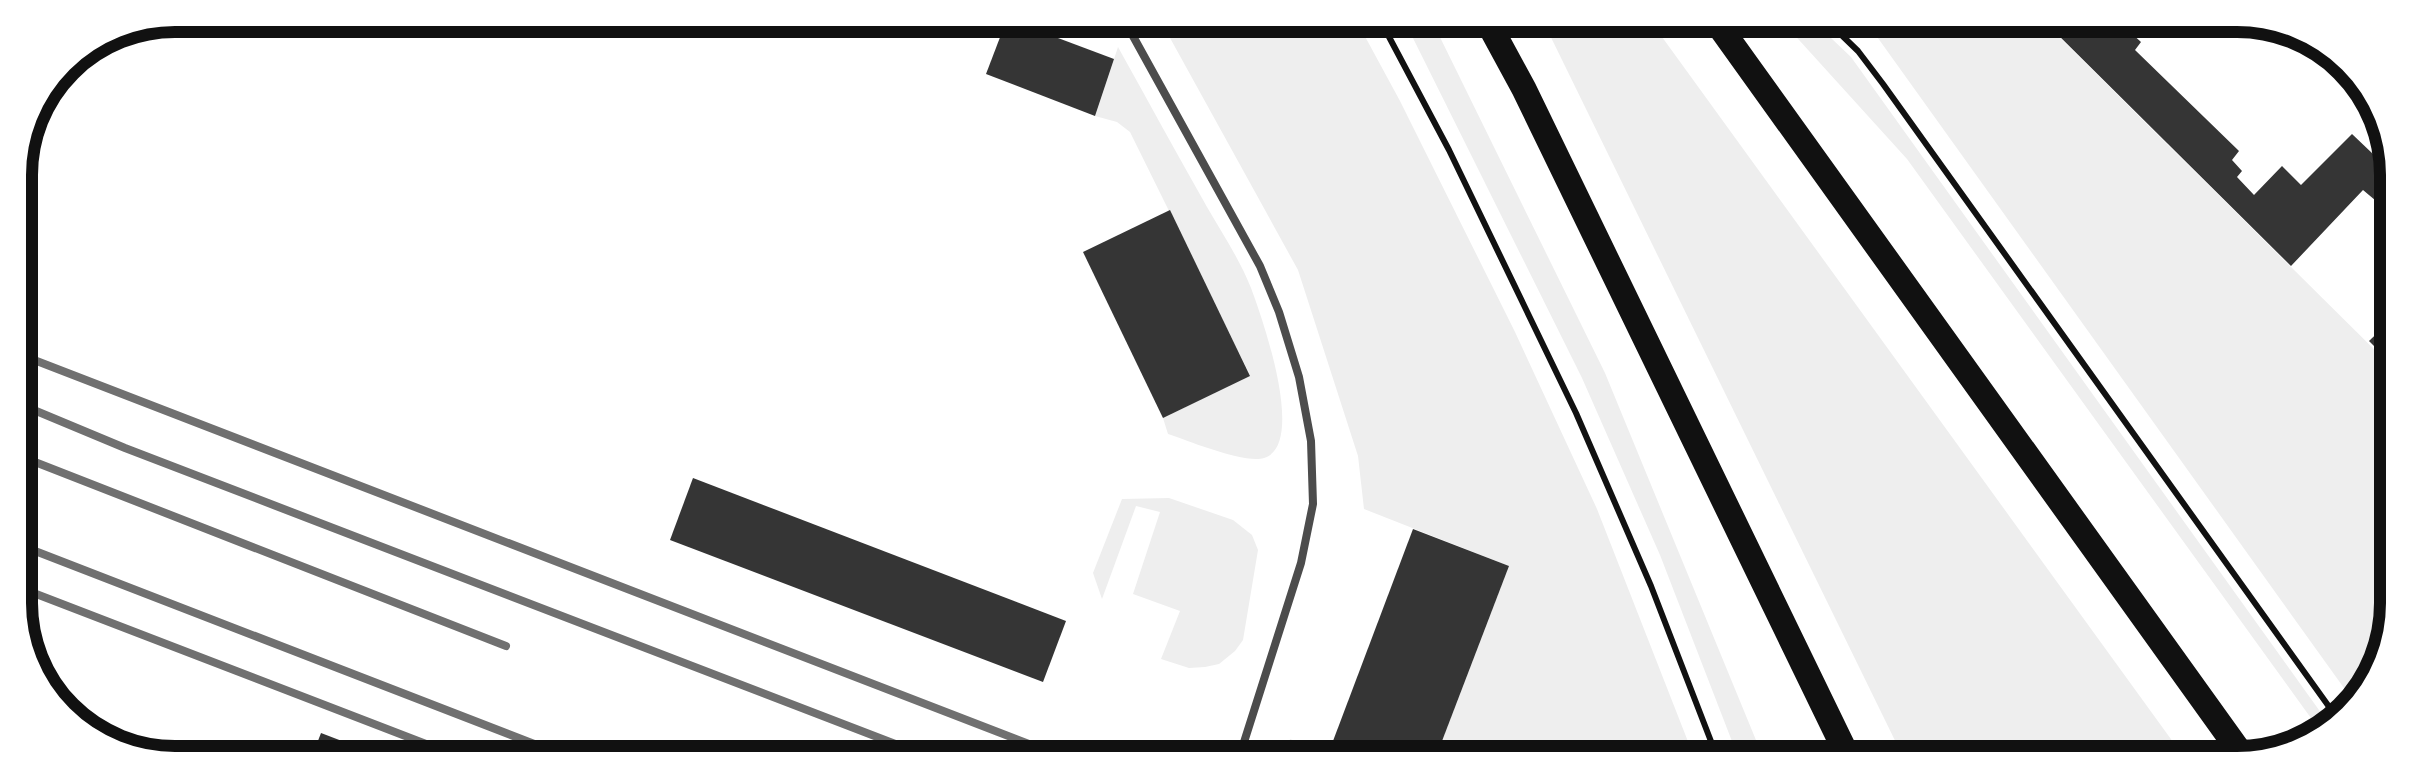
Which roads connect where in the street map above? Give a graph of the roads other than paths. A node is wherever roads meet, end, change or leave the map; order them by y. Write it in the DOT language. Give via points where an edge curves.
graph roads {
  1 [pos="1131,32"];
  2 [pos="1493,32"];
  3 [pos="1723,32"];
  4 [pos="1243,746"];
  5 [pos="1844,746"];
  6 [pos="2236,746"];
  1 -- 4 [label="lane" via="1260,266 1298,377 1311,441 1312,504 1301,563"];
  2 -- 5 [label="main road"];
  3 -- 6 [label="main road"];
}
